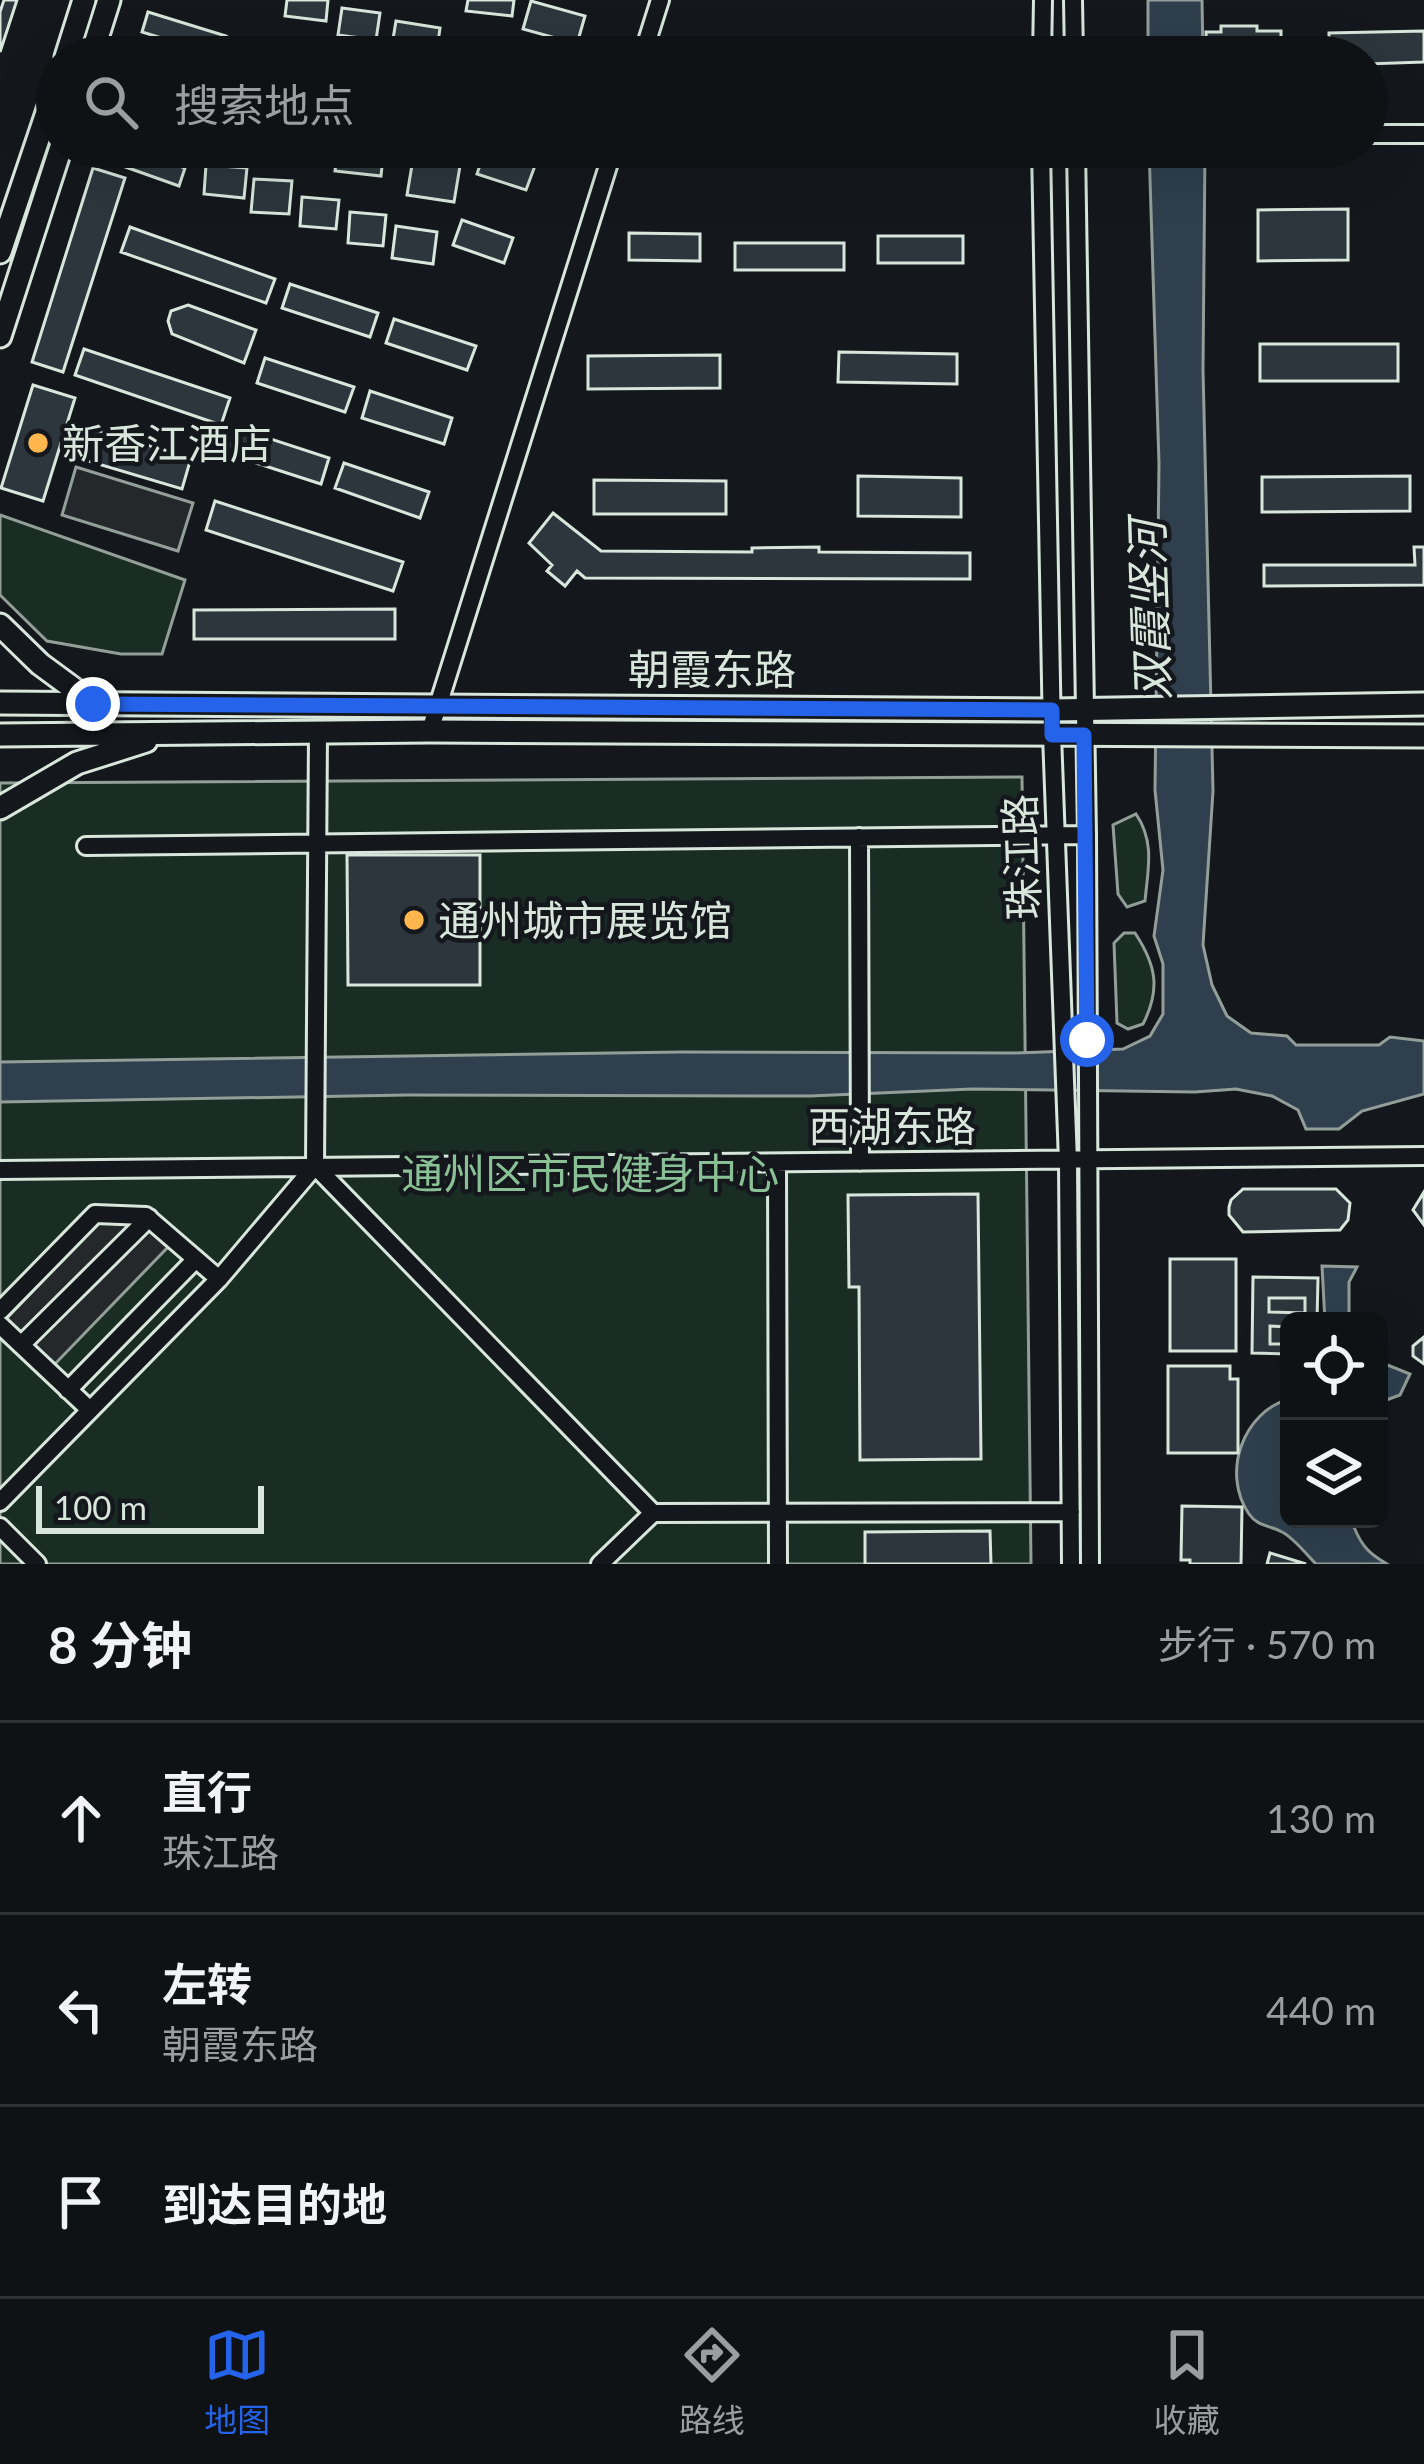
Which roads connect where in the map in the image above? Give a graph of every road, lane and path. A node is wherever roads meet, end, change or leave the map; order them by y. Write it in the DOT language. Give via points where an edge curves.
graph roads {
  1 [pos="84,0"];
  2 [pos="110,0"];
  3 [pos="660,0"];
  4 [pos="1043,0"];
  5 [pos="1073,0"];
  6 [pos="73,36"];
  7 [pos="98,36"];
  8 [pos="649,36"];
  9 [pos="1042,36"];
  10 [pos="1074,36"];
  11 [pos="1388,134"];
  12 [pos="1424,134"];
  13 [pos="36,145"];
  14 [pos="54,168"];
  15 [pos="607,168"];
  16 [pos="1041,168"];
  17 [pos="1076,168"];
  18 [pos="0,252"];
  19 [pos="0,336"];
  20 [pos="0,625"];
  21 [pos="0,703"];
  22 [pos="93,704"];
  23 [pos="1424,704"];
  24 [pos="437,706"];
  25 [pos="1083,707"];
  26 [pos="1052,710"];
  27 [pos="430,731"];
  28 [pos="318,733"];
  29 [pos="165,734"];
  30 [pos="0,735"];
  31 [pos="1052,735"];
  32 [pos="1084,735"];
  33 [pos="1424,736"];
  34 [pos="0,808"];
  35 [pos="1087,835"];
  36 [pos="859,836"];
  37 [pos="317,844"];
  38 [pos="86,846"];
  39 [pos="1424,1156"];
  40 [pos="1078,1161"];
  41 [pos="860,1162"];
  42 [pos="777,1163"];
  43 [pos="315,1166"];
  44 [pos="0,1170"];
  45 [pos="149,1218"];
  46 [pos="196,1258"];
  47 [pos="219,1279"];
  48 [pos="0,1311"];
  49 [pos="0,1325"];
  50 [pos="21,1345"];
  51 [pos="68,1390"];
  52 [pos="90,1410"];
  53 [pos="0,1502"];
  54 [pos="778,1510"];
  55 [pos="1071,1511"];
  56 [pos="652,1513"];
  57 [pos="0,1527"];
  58 [pos="37,1564"];
  59 [pos="600,1564"];
  60 [pos="778,1564"];
  61 [pos="1072,1564"];
  62 [pos="1090,1564"];
  1 -- 6 [label="main road"];
  2 -- 7 [label="main road"];
  3 -- 8 [label="street"];
  4 -- 9 [label="street"];
  5 -- 10 [label="street"];
  11 -- 12 [label="street"];
  13 -- 18 [label="main road"];
  14 -- 19 [label="main road"];
  15 -- 24 [label="street"];
  16 -- 26 [label="street, 珠江路"];
  17 -- 25 [label="street, 珠江路"];
  20 -- 22 [label="main road"];
  21 -- 22 [label="main road, 朝霞东路"];
  22 -- 24 [label="main road, 朝霞东路"];
  23 -- 25 [label="main road, 朝霞东路"];
  24 -- 26 [label="main road, 朝霞东路"];
  24 -- 27 [label="street"];
  25 -- 26 [label="main road, 朝霞东路"];
  25 -- 32 [label="street, 珠江路"];
  26 -- 31 [label="street, 珠江路"];
  27 -- 28 [label="main road, 朝霞东路"];
  27 -- 31 [label="main road, 朝霞东路"];
  28 -- 29 [label="main road, 朝霞东路"];
  28 -- 37 [label="street"];
  29 -- 30 [label="main road, 朝霞东路"];
  29 -- 34 [label="main road" via="76,764"];
  31 -- 32 [label="main road, 朝霞东路"];
  31 -- 40 [label="street, 珠江路" via="1066,1099"];
  32 -- 33 [label="main road, 朝霞东路"];
  32 -- 35 [label="street, 珠江路"];
  35 -- 36 [label="street"];
  35 -- 40 [label="street, 珠江路" via="1087,1098"];
  36 -- 37 [label="street"];
  36 -- 41 [label="street"];
  37 -- 38 [label="street"];
  37 -- 43 [label="street"];
  39 -- 40 [label="street, 西湖东路"];
  40 -- 41 [label="street, 西湖东路"];
  40 -- 55 [label="street, 珠江路"];
  40 -- 62 [label="street, 珠江路"];
  41 -- 42 [label="street, 西湖东路"];
  42 -- 43 [label="street, 西湖东路"];
  42 -- 54 [label="street"];
  43 -- 44 [label="street, 西湖东路"];
  43 -- 47 [label="street"];
  43 -- 56 [label="street"];
  45 -- 46 [label="street"];
  45 -- 48 [label="street" via="95,1214"];
  45 -- 50 [label="street"];
  46 -- 47 [label="street"];
  46 -- 51 [label="street"];
  47 -- 52 [label="street"];
  49 -- 50 [label="street"];
  50 -- 51 [label="street"];
  51 -- 52 [label="street"];
  52 -- 53 [label="street"];
  54 -- 55 [label="street"];
  54 -- 56 [label="street"];
  54 -- 60 [label="street"];
  55 -- 61 [label="street, 珠江路"];
  56 -- 59 [label="street"];
  57 -- 58 [label="street"];
}
